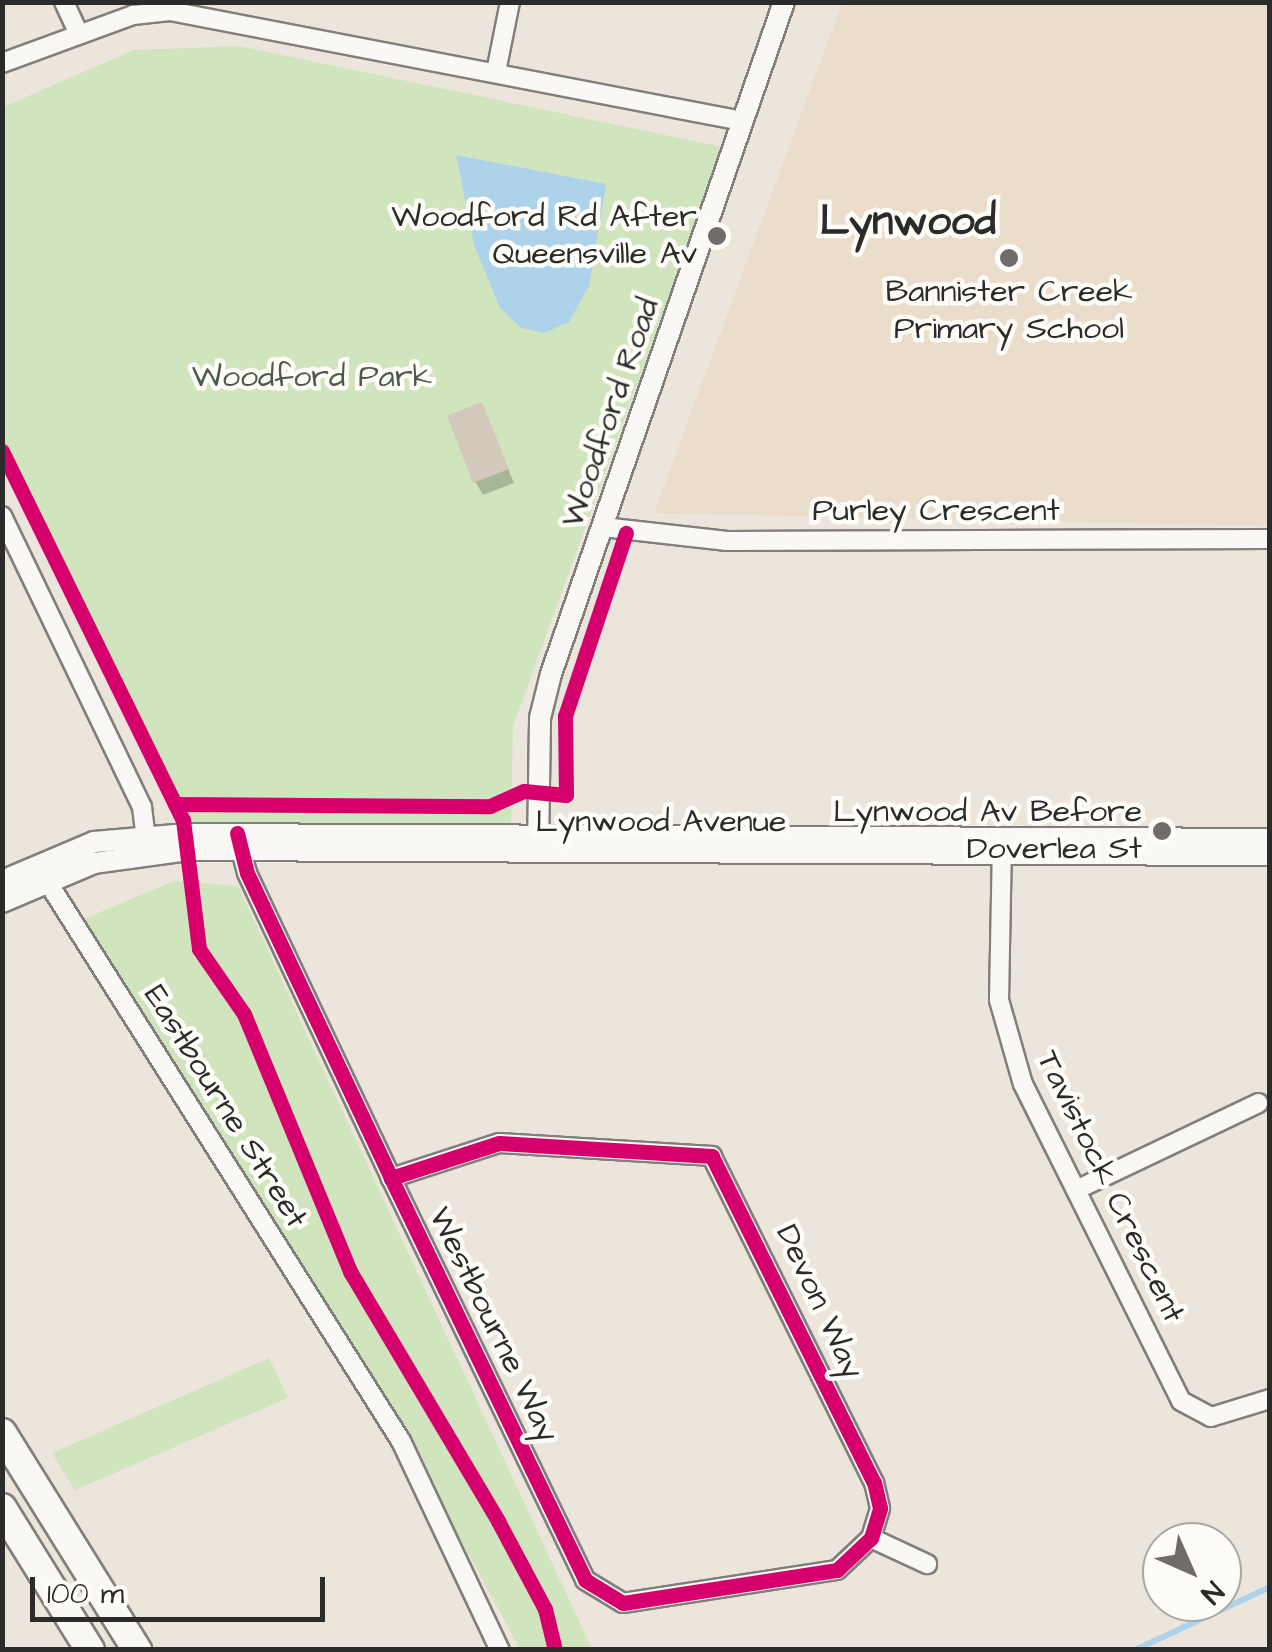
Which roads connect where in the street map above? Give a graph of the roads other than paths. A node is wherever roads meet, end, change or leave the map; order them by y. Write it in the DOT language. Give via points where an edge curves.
graph roads {
  1 [pos="64,2"];
  2 [pos="510,2"];
  3 [pos="784,2"];
  4 [pos="79,34"];
  5 [pos="2,63"];
  6 [pos="496,72"];
  7 [pos="742,121"];
  8 [pos="3,517"];
  9 [pos="603,526"];
  10 [pos="1270,539"];
  11 [pos="1270,839"];
  12 [pos="238,841"];
  13 [pos="538,843"];
  14 [pos="147,844"];
  15 [pos="1002,846"];
  16 [pos="1270,855"];
  17 [pos="42,871"];
  18 [pos="2,882"];
  19 [pos="2,902"];
  20 [pos="1258,1103"];
  21 [pos="391,1178"];
  22 [pos="1076,1190"];
  23 [pos="1270,1400"];
  24 [pos="2,1433"];
  25 [pos="2,1508"];
  26 [pos="871,1538"];
  27 [pos="926,1564"];
  28 [pos="90,1650"];
  29 [pos="137,1650"];
  30 [pos="500,1650"];
  1 -- 4 [label="street"];
  2 -- 6 [label="street"];
  3 -- 7 [label="street, Woodford Road"];
  4 -- 5 [label="street"];
  4 -- 6 [label="street" via="170,11"];
  6 -- 7 [label="street"];
  7 -- 9 [label="street, Woodford Road"];
  8 -- 14 [label="street" via="142,806"];
  9 -- 10 [label="street, Purley Crescent" via="727,540"];
  9 -- 13 [label="street, Woodford Road" via="540,718"];
  11 -- 15 [label="street, Lynwood Avenue"];
  12 -- 13 [label="street, Lynwood Avenue"];
  12 -- 14 [label="street, Lynwood Avenue"];
  12 -- 21 [label="street, Westbourne Way"];
  13 -- 15 [label="street, Lynwood Avenue"];
  14 -- 17 [label="street, Lynwood Avenue"];
  15 -- 16 [label="street, Lynwood Avenue"];
  15 -- 22 [label="street, Tavistock Crescent" via="1006,1037"];
  17 -- 18 [label="street, Lynwood Avenue"];
  17 -- 19 [label="street, Lynwood Avenue"];
  17 -- 30 [label="street, Eastbourne Street" via="401,1441"];
  20 -- 22 [label="street"];
  21 -- 26 [label="street, Devon Way" via="498,1143 712,1156 874,1483 880,1508"];
  21 -- 26 [label="street, Westbourne Way" via="585,1580 624,1602 837,1570"];
  22 -- 23 [label="street, Tavistock Crescent" via="1181,1401 1210,1417"];
  24 -- 29 [label="main road"];
  25 -- 28 [label="main road"];
  26 -- 27 [label="street"];
}
